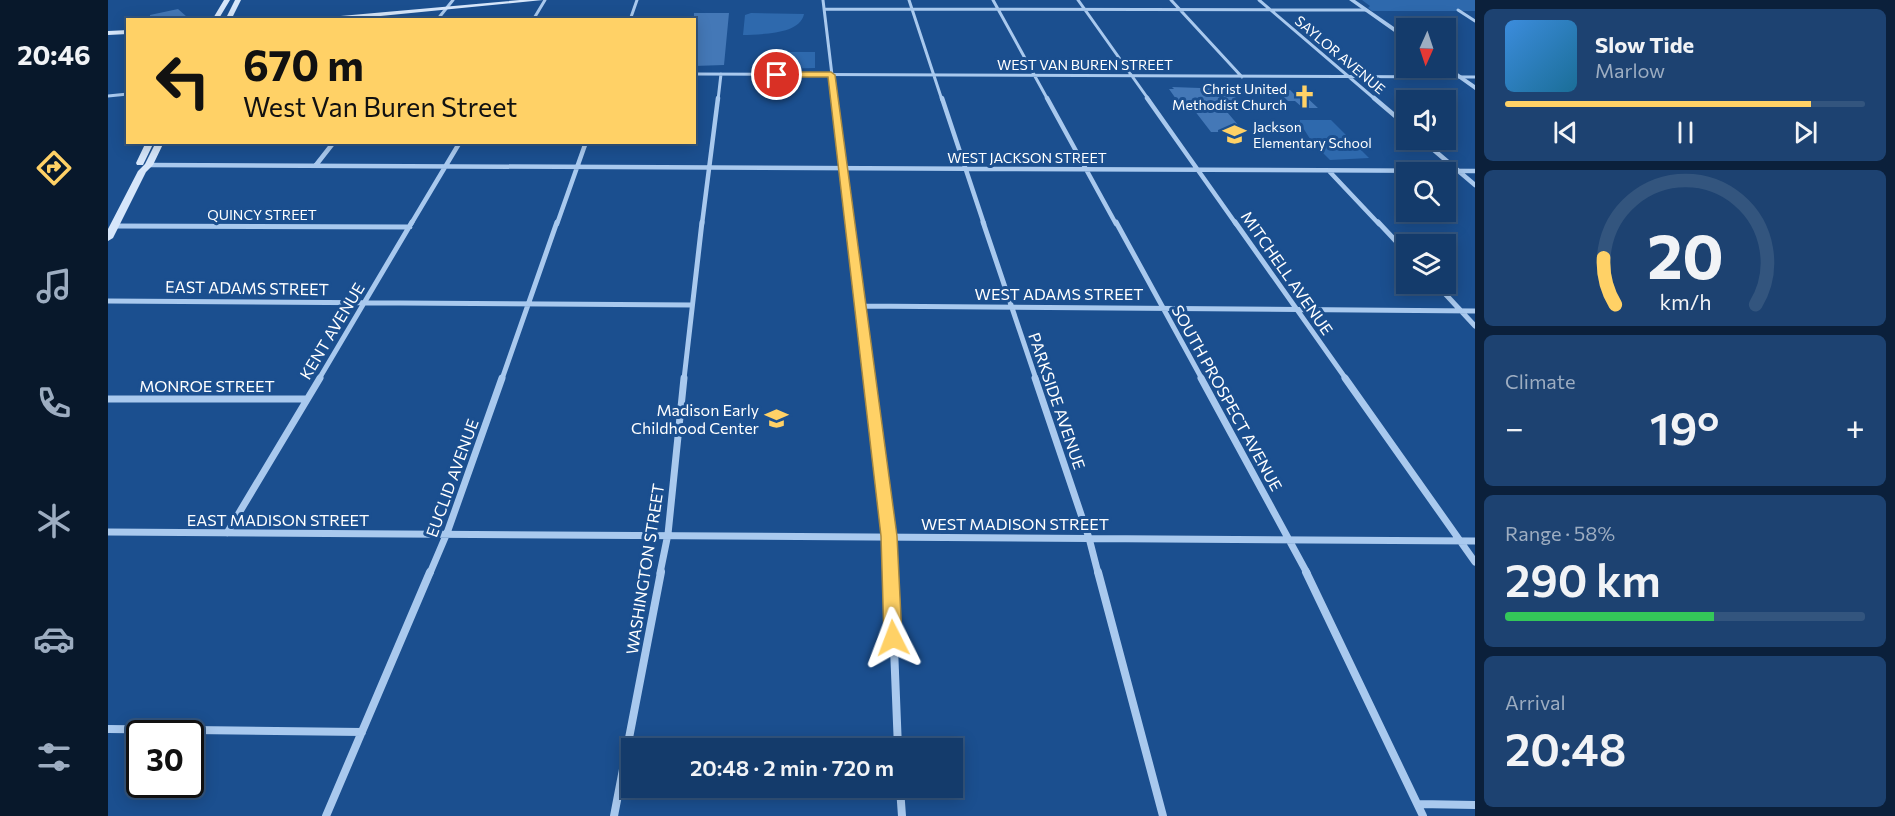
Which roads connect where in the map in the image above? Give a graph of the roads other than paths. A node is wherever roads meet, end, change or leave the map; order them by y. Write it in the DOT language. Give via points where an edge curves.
graph roads {
  1 [pos="227,0"];
  2 [pos="238,0"];
  3 [pos="453,0"];
  4 [pos="540,0"];
  5 [pos="545,0"];
  6 [pos="637,0"];
  7 [pos="823,0"];
  8 [pos="909,0"];
  9 [pos="993,0"];
  10 [pos="1078,0"];
  11 [pos="1171,0"];
  12 [pos="1259,0"];
  13 [pos="1352,0"];
  14 [pos="446,8"];
  15 [pos="824,9"];
  16 [pos="912,9"];
  17 [pos="998,9"];
  18 [pos="1084,9"];
  19 [pos="1180,10"];
  20 [pos="1271,10"];
  21 [pos="1366,10"];
  22 [pos="1458,10"];
  23 [pos="216,18"];
  24 [pos="230,18"];
  25 [pos="326,18"];
  26 [pos="438,18"];
  27 [pos="534,18"];
  28 [pos="631,18"];
  29 [pos="1475,21"];
  30 [pos="1396,31"];
  31 [pos="126,33"];
  32 [pos="108,35"];
  33 [pos="696,74"];
  34 [pos="721,74"];
  35 [pos="1456,74"];
  36 [pos="831,75"];
  37 [pos="934,75"];
  38 [pos="1035,76"];
  39 [pos="1133,76"];
  40 [pos="1242,77"];
  41 [pos="1350,77"];
  42 [pos="1460,77"];
  43 [pos="1475,77"];
  44 [pos="1475,88"];
  45 [pos="126,94"];
  46 [pos="108,96"];
  47 [pos="1396,117"];
  48 [pos="149,144"];
  49 [pos="159,144"];
  50 [pos="332,144"];
  51 [pos="459,144"];
  52 [pos="585,144"];
  53 [pos="1434,150"];
  54 [pos="316,165"];
  55 [pos="446,166"];
  56 [pos="578,166"];
  57 [pos="709,167"];
  58 [pos="145,168"];
  59 [pos="842,168"];
  60 [pos="965,169"];
  61 [pos="1086,169"];
  62 [pos="1198,170"];
  63 [pos="1329,171"];
  64 [pos="1459,171"];
  65 [pos="1475,171"];
  66 [pos="1475,185"];
  67 [pos="114,226"];
  68 [pos="410,227"];
  69 [pos="108,238"];
  70 [pos="1396,241"];
  71 [pos="1446,294"];
  72 [pos="108,301"];
  73 [pos="364,303"];
  74 [pos="529,304"];
  75 [pos="692,305"];
  76 [pos="859,306"];
  77 [pos="1011,307"];
  78 [pos="1162,308"];
  79 [pos="1296,309"];
  80 [pos="1461,310"];
  81 [pos="1475,310"];
  82 [pos="1475,326"];
  83 [pos="108,399"];
  84 [pos="307,399"];
  85 [pos="108,532"];
  86 [pos="227,533"];
  87 [pos="447,534"];
  88 [pos="668,534"];
  89 [pos="889,536"];
  90 [pos="1089,538"];
  91 [pos="1290,540"];
  92 [pos="1461,541"];
  93 [pos="1475,541"];
  94 [pos="1475,562"];
  95 [pos="108,729"];
  96 [pos="362,732"];
  97 [pos="898,738"];
  98 [pos="901,798"];
  99 [pos="1418,804"];
  100 [pos="1475,805"];
  101 [pos="326,816"];
  102 [pos="615,816"];
  103 [pos="902,816"];
  104 [pos="1163,816"];
  105 [pos="1424,816"];
  1 -- 23 [label="main road"];
  2 -- 24 [label="main road"];
  3 -- 14 [label="street"];
  4 -- 14 [label="main road"];
  5 -- 27 [label="street"];
  6 -- 28 [label="street"];
  7 -- 15 [label="street"];
  8 -- 16 [label="street, PARKSIDE AVENUE"];
  9 -- 17 [label="street, SOUTH PROSPECT AVENUE"];
  10 -- 18 [label="street, MITCHELL AVENUE"];
  11 -- 19 [label="street"];
  12 -- 20 [label="street, SAYLOR AVENUE"];
  13 -- 21 [label="street"];
  14 -- 25 [label="main road"];
  14 -- 26 [label="street"];
  15 -- 16 [label="street"];
  15 -- 36 [label="street"];
  16 -- 17 [label="street"];
  16 -- 37 [label="street, PARKSIDE AVENUE"];
  17 -- 18 [label="street"];
  17 -- 38 [label="street, SOUTH PROSPECT AVENUE"];
  18 -- 19 [label="street"];
  18 -- 39 [label="street, MITCHELL AVENUE"];
  19 -- 20 [label="street"];
  19 -- 40 [label="street"];
  20 -- 21 [label="street"];
  20 -- 41 [label="street, SAYLOR AVENUE"];
  21 -- 30 [label="street"];
  22 -- 29 [label="street"];
  31 -- 32 [label="main road"];
  33 -- 34 [label="street, WEST VAN BUREN STREET"];
  34 -- 36 [label="street, WEST VAN BUREN STREET"];
  34 -- 57 [label="street, WASHINGTON STREET"];
  35 -- 42 [label="street"];
  36 -- 37 [label="street, WEST VAN BUREN STREET"];
  36 -- 59 [label="street"];
  37 -- 38 [label="street, WEST VAN BUREN STREET"];
  37 -- 60 [label="street, PARKSIDE AVENUE"];
  38 -- 39 [label="street, WEST VAN BUREN STREET"];
  38 -- 61 [label="street, SOUTH PROSPECT AVENUE"];
  39 -- 40 [label="street, WEST VAN BUREN STREET"];
  39 -- 62 [label="street, MITCHELL AVENUE"];
  40 -- 41 [label="street, WEST VAN BUREN STREET"];
  41 -- 42 [label="street, WEST VAN BUREN STREET"];
  41 -- 47 [label="street, SAYLOR AVENUE"];
  42 -- 43 [label="street, WEST VAN BUREN STREET"];
  42 -- 44 [label="street"];
  45 -- 46 [label="street"];
  48 -- 58 [label="main road" via="139,165"];
  49 -- 58 [label="main road"];
  50 -- 54 [label="street"];
  51 -- 55 [label="street, KENT AVENUE"];
  52 -- 56 [label="street, EUCLID AVENUE"];
  53 -- 64 [label="street"];
  54 -- 55 [label="street, WEST JACKSON STREET"];
  54 -- 58 [label="street, WEST JACKSON STREET"];
  55 -- 56 [label="street, WEST JACKSON STREET"];
  55 -- 68 [label="street, KENT AVENUE"];
  56 -- 57 [label="street, WEST JACKSON STREET"];
  56 -- 74 [label="street, EUCLID AVENUE"];
  57 -- 59 [label="street, WEST JACKSON STREET"];
  57 -- 75 [label="street, WASHINGTON STREET"];
  58 -- 67 [label="main road"];
  59 -- 60 [label="street, WEST JACKSON STREET"];
  59 -- 76 [label="street"];
  60 -- 61 [label="street, WEST JACKSON STREET"];
  60 -- 77 [label="street, PARKSIDE AVENUE"];
  61 -- 62 [label="street, WEST JACKSON STREET"];
  61 -- 78 [label="street, SOUTH PROSPECT AVENUE"];
  62 -- 63 [label="street, WEST JACKSON STREET"];
  62 -- 79 [label="street, MITCHELL AVENUE"];
  63 -- 64 [label="street, WEST JACKSON STREET"];
  63 -- 70 [label="street"];
  64 -- 65 [label="street, WEST JACKSON STREET"];
  64 -- 66 [label="street"];
  67 -- 68 [label="street, QUINCY STREET"];
  67 -- 69 [label="main road"];
  68 -- 73 [label="street, KENT AVENUE"];
  71 -- 80 [label="street"];
  72 -- 73 [label="street, EAST ADAMS STREET"];
  73 -- 74 [label="street, EAST ADAMS STREET"];
  73 -- 84 [label="street, KENT AVENUE"];
  74 -- 75 [label="street"];
  74 -- 87 [label="street, EUCLID AVENUE"];
  75 -- 88 [label="street, WASHINGTON STREET"];
  76 -- 77 [label="street, WEST ADAMS STREET"];
  76 -- 89 [label="street"];
  77 -- 78 [label="street, WEST ADAMS STREET"];
  77 -- 90 [label="street, PARKSIDE AVENUE"];
  78 -- 79 [label="street, WEST ADAMS STREET"];
  78 -- 91 [label="street, SOUTH PROSPECT AVENUE"];
  79 -- 80 [label="street, WEST ADAMS STREET"];
  79 -- 92 [label="street, MITCHELL AVENUE"];
  80 -- 81 [label="street, WEST ADAMS STREET"];
  80 -- 82 [label="street"];
  83 -- 84 [label="street, MONROE STREET"];
  84 -- 86 [label="street, KENT AVENUE"];
  85 -- 86 [label="street, EAST MADISON STREET"];
  86 -- 87 [label="street, EAST MADISON STREET"];
  87 -- 88 [label="street, WEST MADISON STREET"];
  87 -- 96 [label="street, EUCLID AVENUE"];
  88 -- 89 [label="street, WEST MADISON STREET"];
  88 -- 102 [label="street, WASHINGTON STREET"];
  89 -- 90 [label="street, WEST MADISON STREET"];
  89 -- 97 [label="street"];
  90 -- 91 [label="street, WEST MADISON STREET"];
  90 -- 104 [label="street, PARKSIDE AVENUE"];
  91 -- 92 [label="street, WEST MADISON STREET"];
  91 -- 99 [label="street, SOUTH PROSPECT AVENUE"];
  92 -- 93 [label="street, WEST MADISON STREET"];
  92 -- 94 [label="street, MITCHELL AVENUE"];
  95 -- 96 [label="street"];
  96 -- 101 [label="street, EUCLID AVENUE"];
  98 -- 103 [label="street"];
  99 -- 100 [label="street"];
  99 -- 105 [label="street, SOUTH PROSPECT AVENUE"];
}
